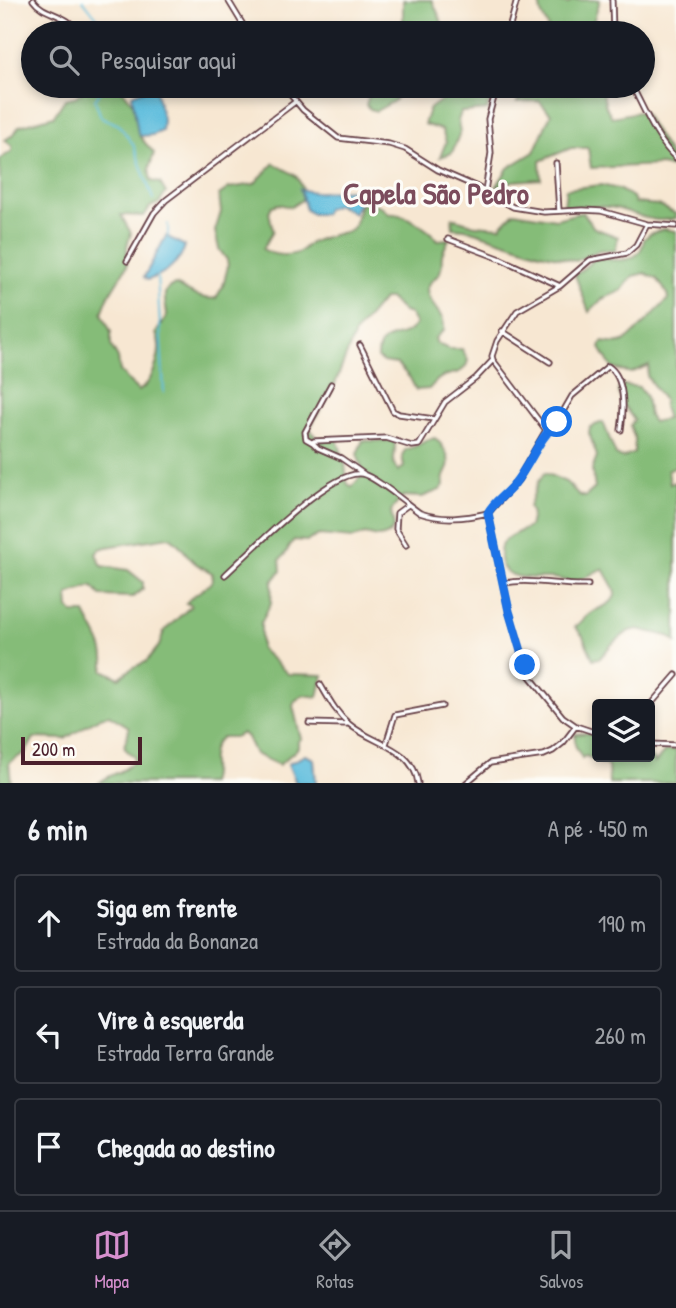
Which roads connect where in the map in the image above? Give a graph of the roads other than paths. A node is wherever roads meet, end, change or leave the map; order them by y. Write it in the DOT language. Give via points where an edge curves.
graph roads {
  1 [pos="33,0"];
  2 [pos="228,0"];
  3 [pos="517,0"];
  4 [pos="612,0"];
  5 [pos="69,21"];
  6 [pos="241,21"];
  7 [pos="511,21"];
  8 [pos="613,21"];
  9 [pos="292,98"];
  10 [pos="494,98"];
  11 [pos="639,98"];
  12 [pos="295,102"];
  13 [pos="676,158"];
  14 [pos="556,163"];
  15 [pos="485,191"];
  16 [pos="559,211"];
  17 [pos="647,224"];
  18 [pos="676,226"];
  19 [pos="448,239"];
  20 [pos="127,261"];
  21 [pos="560,286"];
  22 [pos="502,331"];
  23 [pos="360,345"];
  24 [pos="493,360"];
  25 [pos="550,362"];
  26 [pos="331,384"];
  27 [pos="434,419"];
  28 [pos="546,430"];
  29 [pos="621,430"];
  30 [pos="313,443"];
  31 [pos="363,474"];
  32 [pos="408,505"];
  33 [pos="488,513"];
  34 [pos="406,545"];
  35 [pos="225,575"];
  36 [pos="504,583"];
  37 [pos="589,585"];
  38 [pos="676,675"];
  39 [pos="320,684"];
  40 [pos="655,699"];
  41 [pos="442,706"];
  42 [pos="309,723"];
  43 [pos="349,724"];
  44 [pos="576,726"];
  45 [pos="592,731"];
  46 [pos="386,744"];
  47 [pos="655,744"];
  48 [pos="676,745"];
  49 [pos="418,783"];
  50 [pos="466,783"];
  1 -- 5 [label="street"];
  2 -- 6 [label="street"];
  3 -- 7 [label="street"];
  4 -- 8 [label="street"];
  9 -- 12 [label="street"];
  10 -- 15 [label="street" via="488,119 491,153"];
  11 -- 13 [label="street"];
  12 -- 15 [label="street" via="338,138 405,149"];
  12 -- 20 [label="street" via="166,200"];
  14 -- 16 [label="street"];
  15 -- 16 [label="street" via="513,207"];
  16 -- 17 [label="street" via="601,211"];
  17 -- 18 [label="street"];
  17 -- 21 [label="street" via="633,250 590,260"];
  19 -- 21 [label="street"];
  21 -- 22 [label="street" via="517,311"];
  22 -- 24 [label="street"];
  22 -- 25 [label="street"];
  23 -- 27 [label="street" via="393,411"];
  24 -- 27 [label="street" via="476,379 451,395"];
  24 -- 28 [label="street"];
  26 -- 30 [label="street" via="305,432"];
  27 -- 30 [label="street" via="419,445 386,438 317,439"];
  28 -- 29 [label="street" via="557,422 572,396 607,366 615,372 621,393"];
  28 -- 33 [label="street" via="518,480"];
  30 -- 31 [label="street"];
  31 -- 32 [label="street"];
  31 -- 35 [label="street" via="328,485"];
  32 -- 33 [label="street" via="441,518"];
  32 -- 34 [label="street" via="397,513 396,529"];
  33 -- 36 [label="street"];
  36 -- 37 [label="street" via="529,580"];
  36 -- 44 [label="street" via="528,674"];
  38 -- 40 [label="street"];
  39 -- 43 [label="street"];
  41 -- 46 [label="street" via="395,715"];
  42 -- 43 [label="street"];
  43 -- 46 [label="street"];
  44 -- 45 [label="street"];
  44 -- 50 [label="street" via="553,751 490,763"];
  46 -- 49 [label="street" via="401,754"];
  47 -- 48 [label="street"];
}
